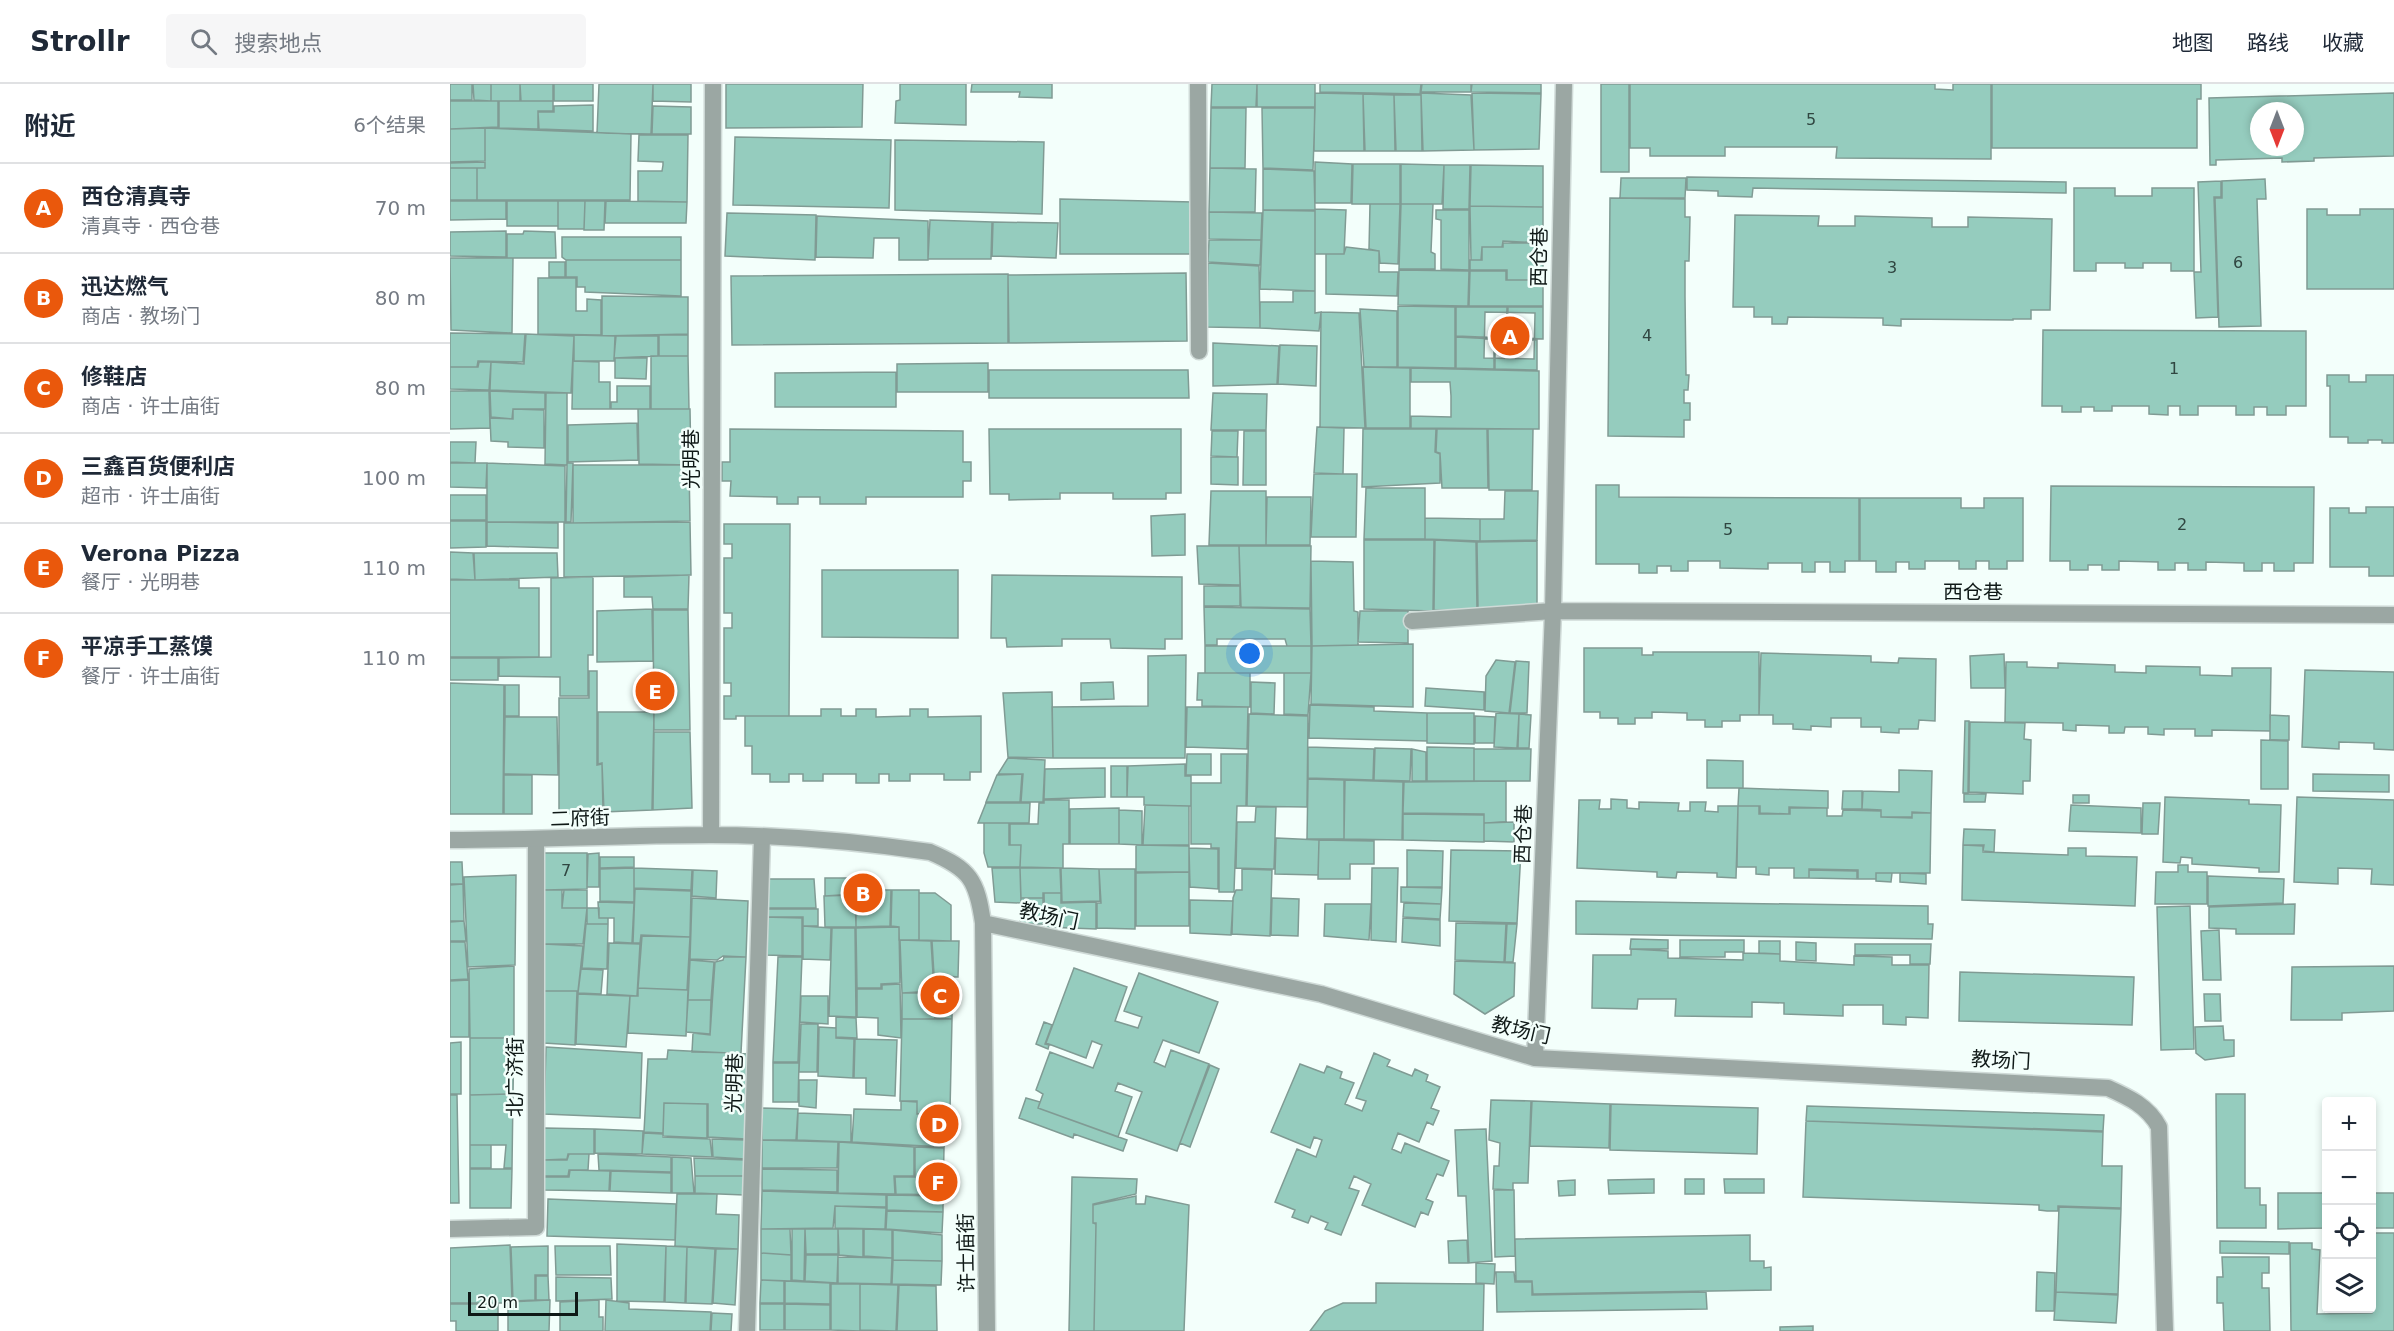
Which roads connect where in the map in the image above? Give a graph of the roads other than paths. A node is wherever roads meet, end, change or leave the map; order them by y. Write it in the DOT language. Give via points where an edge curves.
graph roads {
  1 [pos="712,84"];
  2 [pos="1198,84"];
  3 [pos="1564,84"];
  4 [pos="1199,351"];
  5 [pos="1553,611"];
  6 [pos="2394,615"];
  7 [pos="1412,621"];
  8 [pos="711,835"];
  9 [pos="762,837"];
  10 [pos="450,840"];
  11 [pos="536,840"];
  12 [pos="983,923"];
  13 [pos="1535,1058"];
  14 [pos="450,1229"];
  15 [pos="747,1331"];
  16 [pos="987,1331"];
  17 [pos="2165,1331"];
  1 -- 8 [label="street, 光明巷"];
  2 -- 4 [label="street"];
  3 -- 5 [label="street, 西仓巷"];
  5 -- 6 [label="street, 西仓巷"];
  5 -- 7 [label="street"];
  5 -- 13 [label="street, 西仓巷"];
  8 -- 9 [label="street"];
  8 -- 11 [label="street, 二府街"];
  9 -- 12 [label="street" via="930,852 956,865 972,881"];
  9 -- 15 [label="street, 光明巷"];
  10 -- 11 [label="street, 二府街"];
  11 -- 14 [label="street, 北广济街" via="536,1227"];
  12 -- 13 [label="street, 教场门" via="1321,994"];
  12 -- 16 [label="street, 许士庙街"];
  13 -- 17 [label="street, 教场门" via="2108,1088 2150,1112 2158,1127"];
}
